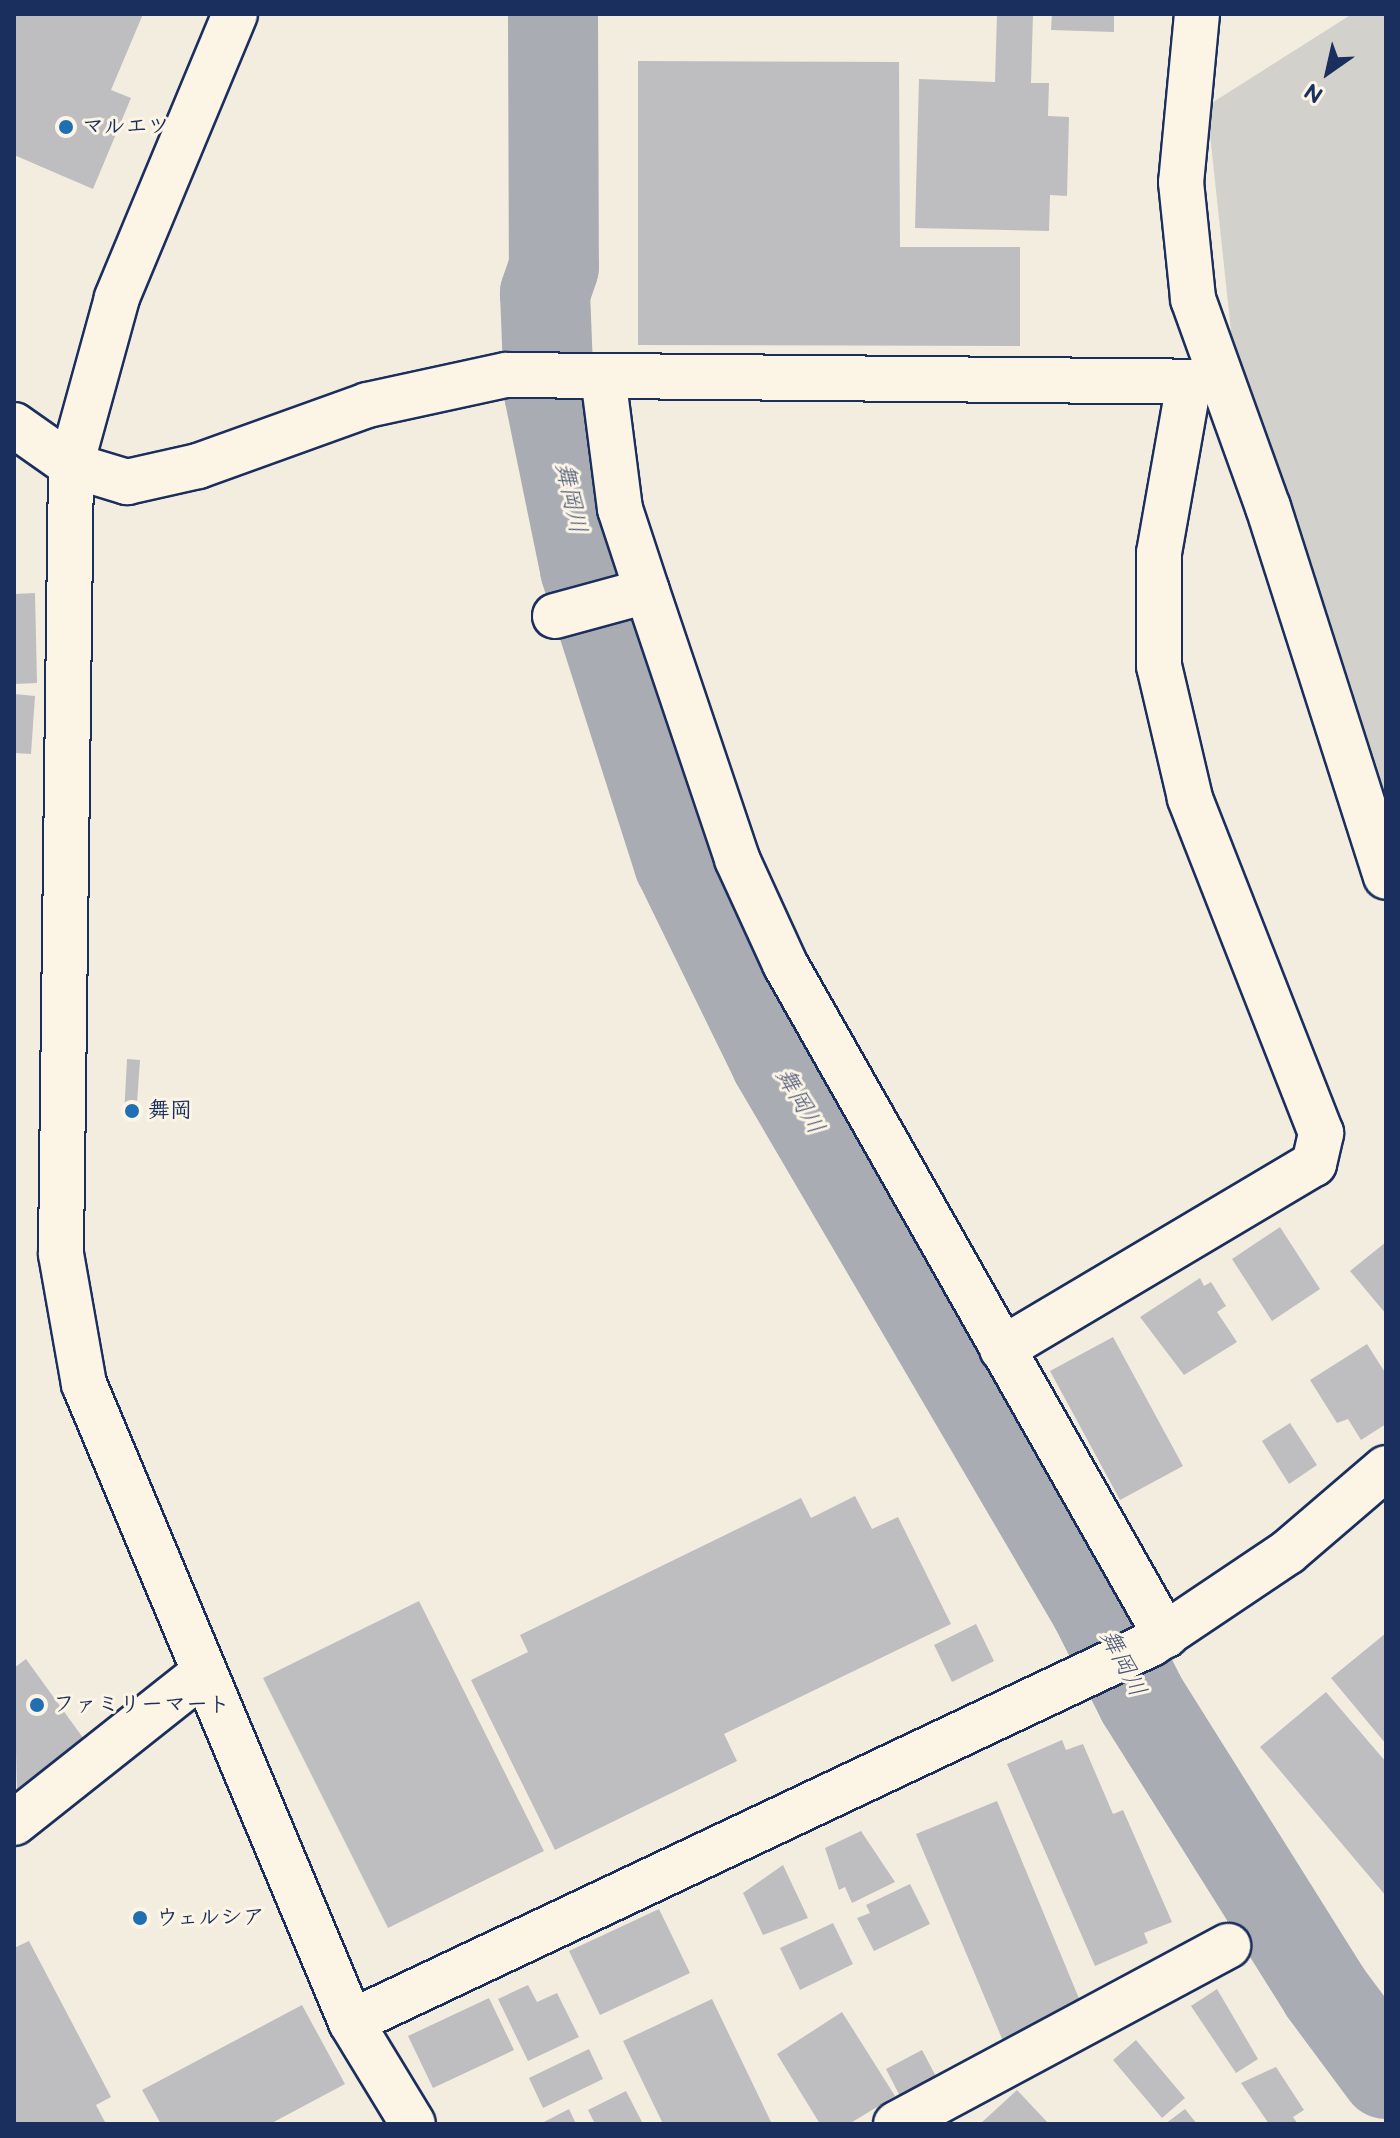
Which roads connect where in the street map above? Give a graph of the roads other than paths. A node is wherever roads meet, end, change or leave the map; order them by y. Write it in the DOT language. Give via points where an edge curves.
graph roads {
  1 [pos="235,14"];
  2 [pos="1197,14"];
  3 [pos="603,376"];
  4 [pos="1204,382"];
  5 [pos="14,425"];
  6 [pos="71,465"];
  7 [pos="631,595"];
  8 [pos="557,616"];
  9 [pos="1386,877"];
  10 [pos="1002,1349"];
  11 [pos="1386,1468"];
  12 [pos="1158,1640"];
  13 [pos="202,1674"];
  14 [pos="14,1823"];
  15 [pos="1228,1946"];
  16 [pos="351,2022"];
  17 [pos="398,2121"];
  18 [pos="896,2124"];
  1 -- 6 [label="street" via="117,298"];
  2 -- 4 [label="street" via="1181,182"];
  3 -- 4 [label="street"];
  3 -- 6 [label="street" via="506,375 383,402 198,466 127,482"];
  3 -- 7 [label="street"];
  4 -- 9 [label="street" via="1268,507"];
  4 -- 10 [label="street" via="1159,553 1159,666 1190,798 1321,1133 1314,1164"];
  5 -- 6 [label="street"];
  6 -- 13 [label="street" via="61,1254 84,1384"];
  7 -- 8 [label="street"];
  7 -- 10 [label="street" via="785,964"];
  10 -- 12 [label="street"];
  11 -- 12 [label="street" via="1288,1552"];
  12 -- 16 [label="street"];
  13 -- 14 [label="street"];
  13 -- 16 [label="street"];
  15 -- 18 [label="street"];
  16 -- 17 [label="street"];
}
